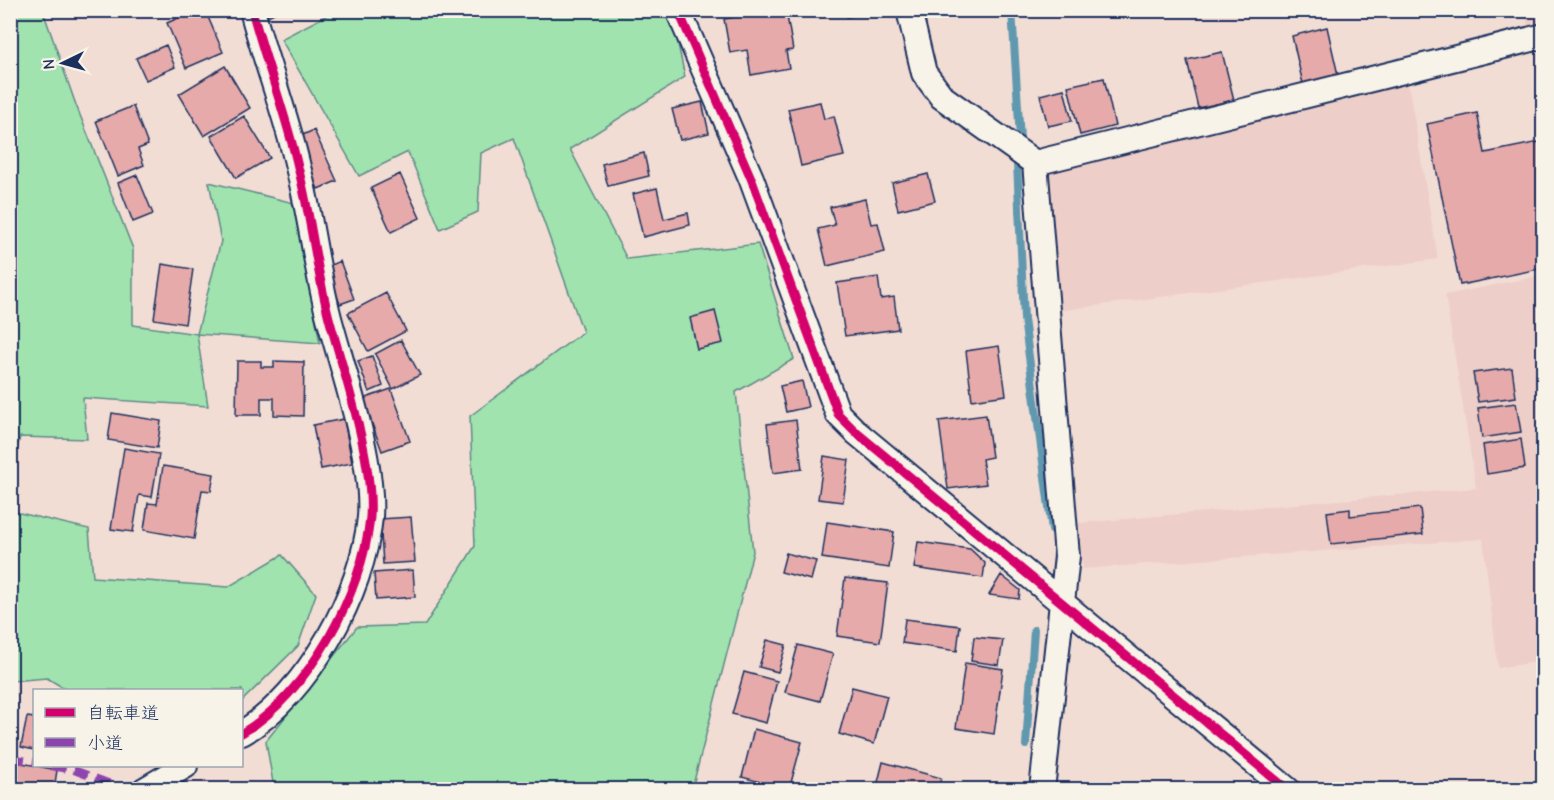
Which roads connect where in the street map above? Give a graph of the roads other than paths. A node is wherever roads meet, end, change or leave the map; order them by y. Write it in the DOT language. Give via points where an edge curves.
graph roads {
  1 [pos="252,10"];
  2 [pos="678,10"];
  3 [pos="909,10"];
  4 [pos="1544,36"];
  5 [pos="1035,164"];
  6 [pos="1062,602"];
  7 [pos="243,732"];
  8 [pos="182,767"];
  9 [pos="144,789"];
  10 [pos="1042,789"];
  11 [pos="1288,789"];
  1 -- 7 [label="street" via="298,167 318,275 364,456 370,516 360,571 339,620 299,680"];
  2 -- 6 [label="street" via="751,178 838,414 857,434"];
  3 -- 5 [label="street" via="924,73 942,98"];
  4 -- 5 [label="street"];
  5 -- 6 [label="street" via="1067,556"];
  6 -- 10 [label="street"];
  6 -- 11 [label="street"];
  8 -- 9 [label="street"];
}
